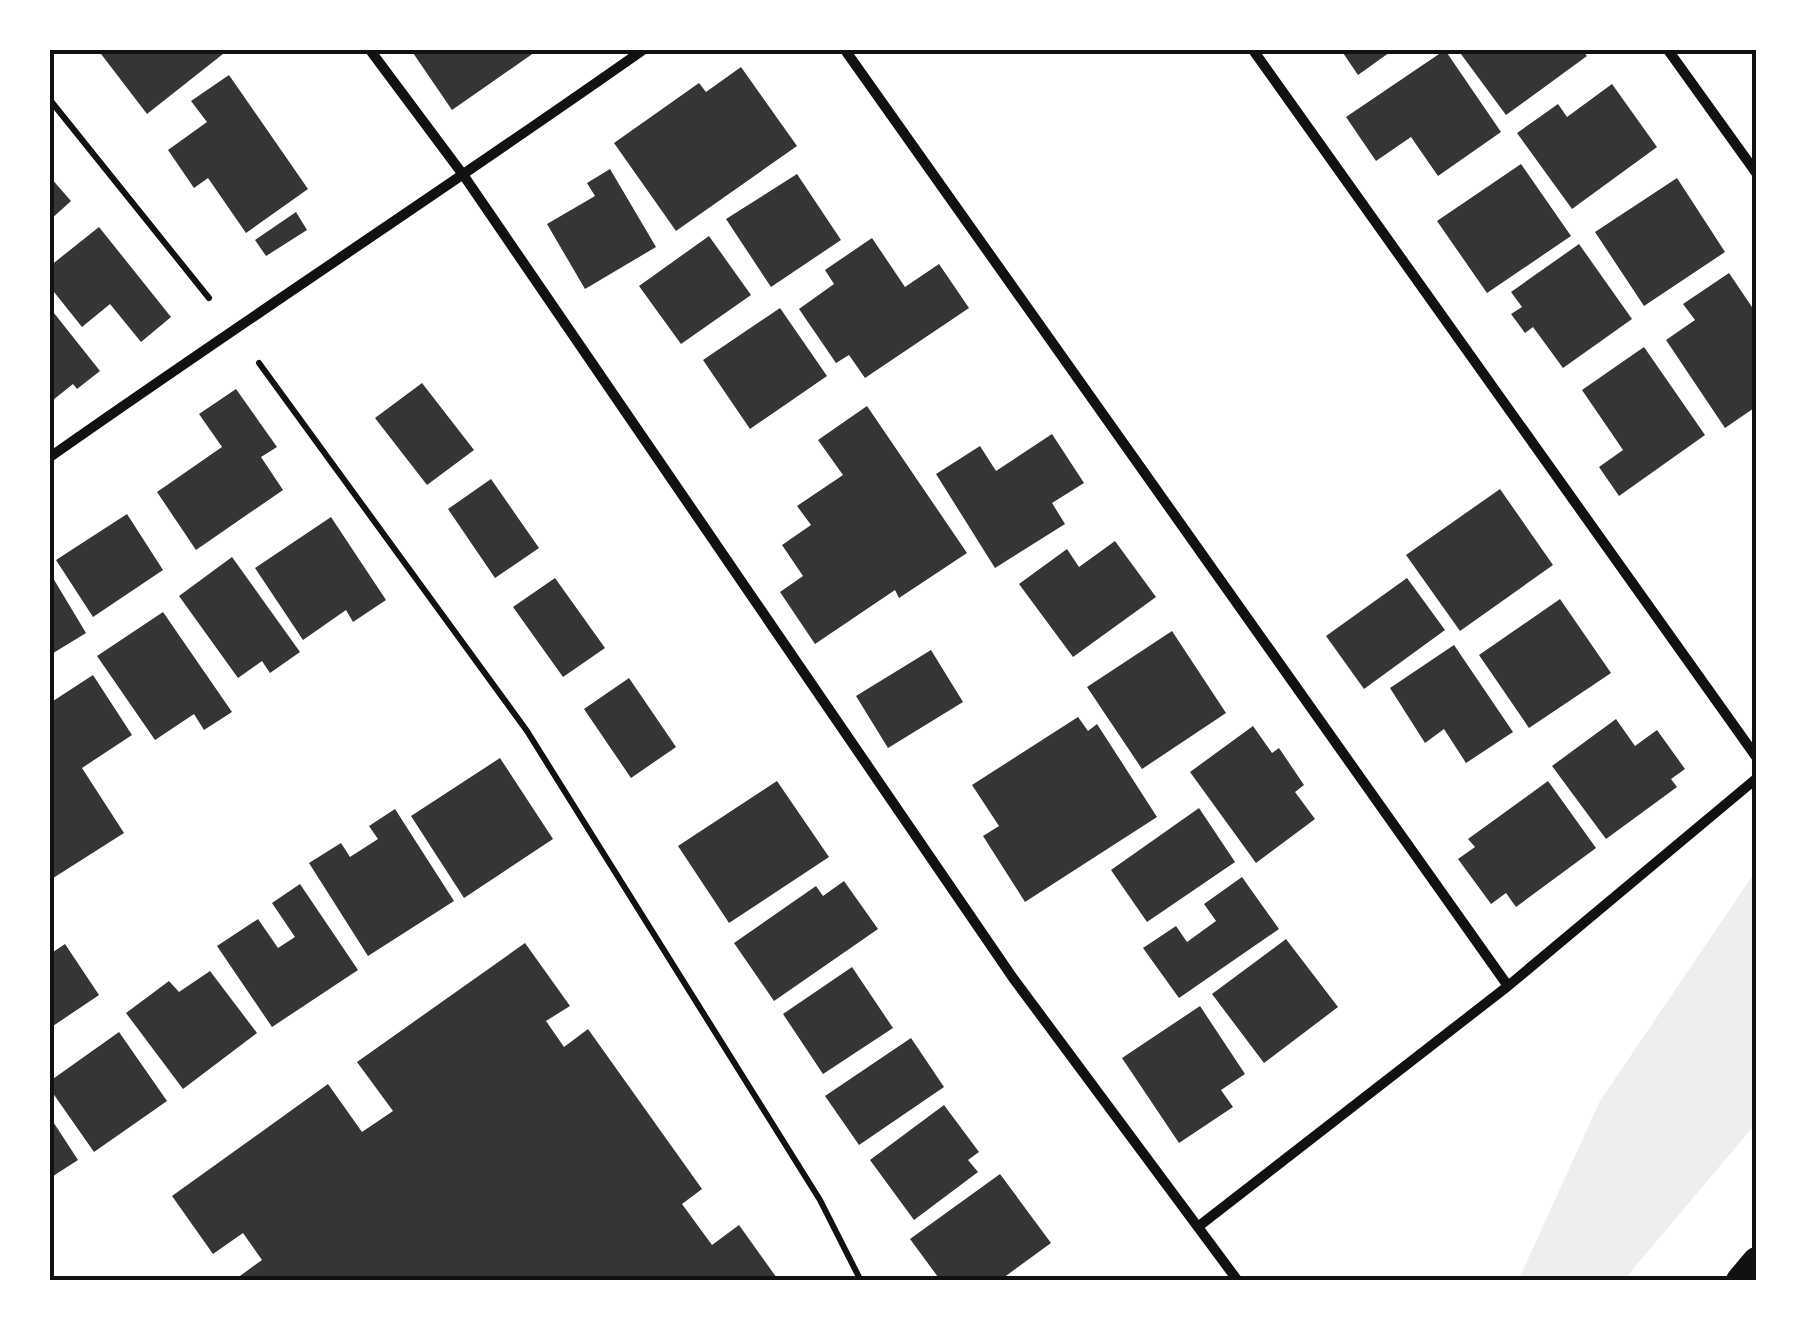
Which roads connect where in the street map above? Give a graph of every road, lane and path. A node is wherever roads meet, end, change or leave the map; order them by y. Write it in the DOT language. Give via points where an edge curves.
graph roads {
  1 [pos="370,50"];
  2 [pos="643,50"];
  3 [pos="846,50"];
  4 [pos="1254,50"];
  5 [pos="1668,50"];
  6 [pos="50,100"];
  7 [pos="1757,174"];
  8 [pos="464,176"];
  9 [pos="233,328"];
  10 [pos="50,457"];
  11 [pos="1757,758"];
  12 [pos="1757,778"];
  13 [pos="1508,986"];
  14 [pos="1199,1226"];
  15 [pos="1757,1262"];
  16 [pos="861,1281"];
  17 [pos="1238,1281"];
  18 [pos="1740,1281"];
  1 -- 8 [label="street"];
  2 -- 8 [label="street"];
  3 -- 13 [label="street"];
  4 -- 11 [label="street"];
  5 -- 7 [label="street"];
  6 -- 9 [label="path"];
  8 -- 9 [label="street"];
  8 -- 14 [label="street" via="1013,978"];
  9 -- 10 [label="street"];
  9 -- 16 [label="path" via="528,731 820,1200"];
  12 -- 13 [label="street"];
  13 -- 14 [label="street"];
  14 -- 17 [label="street"];
  15 -- 18 [label="highway"];
}
